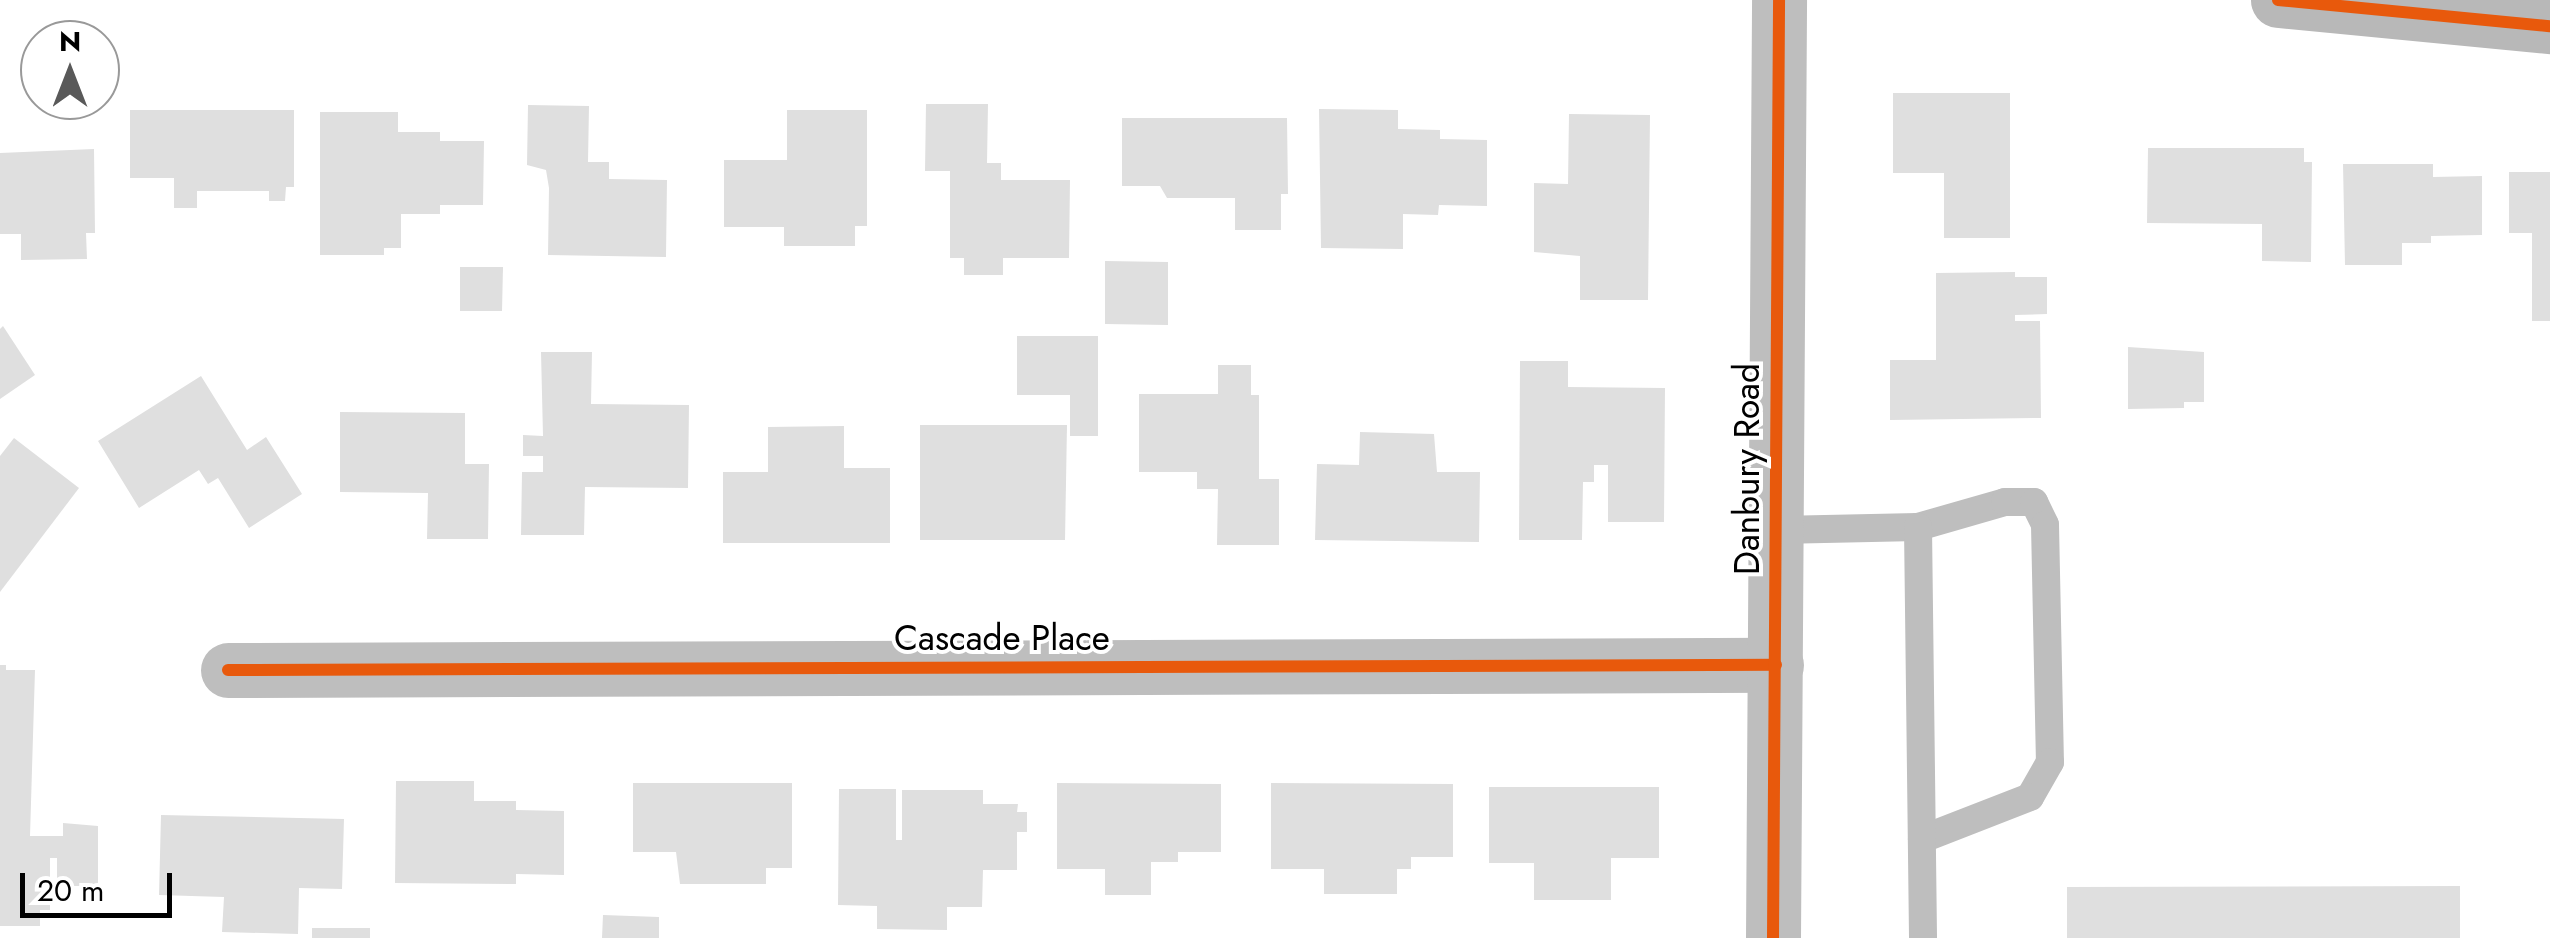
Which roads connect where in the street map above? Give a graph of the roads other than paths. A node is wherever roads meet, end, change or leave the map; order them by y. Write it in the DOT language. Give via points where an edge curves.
graph roads {
  1 [pos="1779,0"];
  2 [pos="2278,0"];
  3 [pos="2476,10"];
  4 [pos="2550,26"];
  5 [pos="1918,527"];
  6 [pos="1776,530"];
  7 [pos="1776,664"];
  8 [pos="228,670"];
  9 [pos="1922,839"];
  10 [pos="1774,938"];
  11 [pos="1923,938"];
  1 -- 6 [label="street, Danbury Road"];
  2 -- 3 [label="street"];
  3 -- 4 [label="street"];
  5 -- 6 [label="lane"];
  5 -- 9 [label="lane"];
  5 -- 9 [label="lane" via="2005,502 2034,502 2045,525 2050,762 2030,797"];
  6 -- 7 [label="street, Danbury Road"];
  7 -- 8 [label="street, Cascade Place"];
  7 -- 10 [label="street, Danbury Road"];
  9 -- 11 [label="lane"];
}
